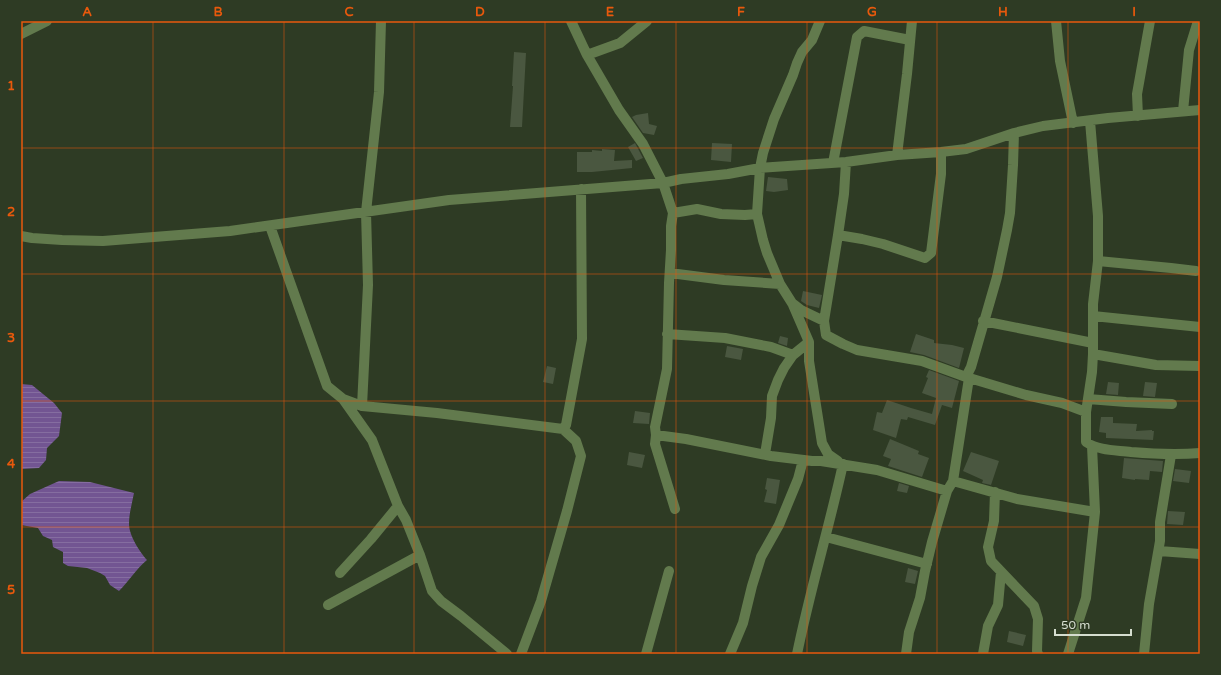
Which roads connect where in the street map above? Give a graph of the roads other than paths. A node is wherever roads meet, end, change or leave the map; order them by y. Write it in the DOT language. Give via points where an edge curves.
graph roads {
  1 [pos="47,21"];
  2 [pos="381,21"];
  3 [pos="571,21"];
  4 [pos="581,21"];
  5 [pos="646,21"];
  6 [pos="820,21"];
  7 [pos="912,21"];
  8 [pos="1056,21"];
  9 [pos="1150,21"];
  10 [pos="1198,21"];
  11 [pos="576,31"];
  12 [pos="21,34"];
  13 [pos="910,40"];
  14 [pos="586,55"];
  15 [pos="1200,110"];
  16 [pos="1183,112"];
  17 [pos="1138,116"];
  18 [pos="1090,121"];
  19 [pos="1073,123"];
  20 [pos="1014,133"];
  21 [pos="941,152"];
  22 [pos="896,155"];
  23 [pos="846,162"];
  24 [pos="834,163"];
  25 [pos="760,168"];
  26 [pos="663,183"];
  27 [pos="581,189"];
  28 [pos="366,212"];
  29 [pos="673,213"];
  30 [pos="757,214"];
  31 [pos="270,226"];
  32 [pos="838,235"];
  33 [pos="21,236"];
  34 [pos="1098,261"];
  35 [pos="1196,271"];
  36 [pos="670,273"];
  37 [pos="780,284"];
  38 [pos="792,303"];
  39 [pos="1093,316"];
  40 [pos="824,321"];
  41 [pos="984,321"];
  42 [pos="1200,327"];
  43 [pos="667,334"];
  44 [pos="809,342"];
  45 [pos="1093,344"];
  46 [pos="1092,354"];
  47 [pos="793,355"];
  48 [pos="1200,366"];
  49 [pos="968,378"];
  50 [pos="343,399"];
  51 [pos="1088,399"];
  52 [pos="1172,404"];
  53 [pos="362,406"];
  54 [pos="1086,412"];
  55 [pos="563,429"];
  56 [pos="656,435"];
  57 [pos="1092,446"];
  58 [pos="765,454"];
  59 [pos="1200,454"];
  60 [pos="1171,455"];
  61 [pos="803,460"];
  62 [pos="843,464"];
  63 [pos="953,481"];
  64 [pos="947,491"];
  65 [pos="995,492"];
  66 [pos="398,506"];
  67 [pos="676,509"];
  68 [pos="1095,512"];
  69 [pos="826,538"];
  70 [pos="1159,551"];
  71 [pos="1200,554"];
  72 [pos="420,555"];
  73 [pos="927,564"];
  74 [pos="669,570"];
  75 [pos="1001,572"];
  76 [pos="340,574"];
  77 [pos="328,605"];
  78 [pos="1036,653"];
  79 [pos="506,654"];
  80 [pos="521,654"];
  81 [pos="646,654"];
  82 [pos="730,654"];
  83 [pos="797,654"];
  84 [pos="906,654"];
  85 [pos="983,654"];
  86 [pos="1068,654"];
  87 [pos="1144,654"];
  1 -- 12 [label="street"];
  2 -- 28 [label="street" via="379,92"];
  3 -- 11 [label="street"];
  4 -- 11 [label="street"];
  5 -- 14 [label="street" via="620,43"];
  6 -- 25 [label="street" via="812,40 796,63 774,119"];
  7 -- 13 [label="street"];
  8 -- 19 [label="street" via="1060,61"];
  9 -- 17 [label="street" via="1137,94"];
  10 -- 16 [label="street" via="1190,50"];
  11 -- 14 [label="street"];
  13 -- 22 [label="street"];
  13 -- 24 [label="street" via="864,31 857,37"];
  14 -- 26 [label="street" via="643,144"];
  15 -- 16 [label="street"];
  16 -- 17 [label="street"];
  17 -- 18 [label="street"];
  18 -- 19 [label="street"];
  18 -- 34 [label="street" via="1098,216"];
  19 -- 20 [label="street" via="1043,126"];
  20 -- 21 [label="street" via="966,149"];
  20 -- 41 [label="street" via="1010,213 997,276"];
  21 -- 22 [label="street"];
  21 -- 32 [label="street" via="941,174 931,253 925,258"];
  22 -- 23 [label="street"];
  23 -- 24 [label="street"];
  23 -- 32 [label="street"];
  24 -- 25 [label="street"];
  25 -- 26 [label="street" via="681,178"];
  25 -- 30 [label="street"];
  26 -- 27 [label="street"];
  26 -- 29 [label="street"];
  27 -- 28 [label="street" via="449,200"];
  27 -- 55 [label="street" via="582,339 566,425"];
  28 -- 31 [label="street"];
  28 -- 53 [label="street" via="368,284"];
  29 -- 30 [label="street" via="697,209 721,214"];
  29 -- 36 [label="street"];
  30 -- 37 [label="street" via="763,240"];
  31 -- 33 [label="street" via="103,241"];
  31 -- 50 [label="street" via="327,386"];
  32 -- 40 [label="street"];
  34 -- 35 [label="street"];
  34 -- 39 [label="street"];
  36 -- 37 [label="street"];
  36 -- 43 [label="street"];
  37 -- 38 [label="street"];
  38 -- 40 [label="street"];
  38 -- 44 [label="street"];
  39 -- 42 [label="street"];
  39 -- 45 [label="street"];
  40 -- 49 [label="street" via="826,335 857,350 914,359"];
  41 -- 45 [label="street"];
  41 -- 49 [label="street"];
  43 -- 47 [label="street" via="725,338 770,347"];
  43 -- 56 [label="street" via="667,369 655,427"];
  44 -- 47 [label="street"];
  44 -- 62 [label="street" via="810,375 822,443 828,454"];
  45 -- 46 [label="street"];
  46 -- 48 [label="street" via="1156,365"];
  46 -- 51 [label="street"];
  47 -- 58 [label="street" via="784,368 772,396"];
  49 -- 54 [label="street" via="1062,403"];
  49 -- 63 [label="street"];
  50 -- 53 [label="street"];
  50 -- 66 [label="street" via="372,440"];
  51 -- 52 [label="street"];
  51 -- 54 [label="street"];
  53 -- 55 [label="street"];
  54 -- 57 [label="street" via="1086,442"];
  55 -- 80 [label="street" via="576,442 581,456 541,601"];
  56 -- 58 [label="street"];
  56 -- 67 [label="street" via="655,444"];
  57 -- 60 [label="street" via="1108,450"];
  57 -- 68 [label="street"];
  58 -- 61 [label="street"];
  59 -- 60 [label="street"];
  60 -- 70 [label="street" via="1160,522"];
  61 -- 62 [label="street"];
  61 -- 82 [label="street" via="779,525 761,557 743,623"];
  62 -- 64 [label="street" via="877,470"];
  62 -- 69 [label="street"];
  63 -- 64 [label="street"];
  63 -- 65 [label="street"];
  64 -- 73 [label="street"];
  65 -- 68 [label="street" via="1017,499"];
  65 -- 75 [label="street" via="994,521 988,547 991,561"];
  66 -- 72 [label="street"];
  66 -- 76 [label="street"];
  68 -- 86 [label="street" via="1086,598"];
  69 -- 73 [label="street"];
  69 -- 83 [label="street"];
  70 -- 71 [label="street"];
  70 -- 87 [label="street" via="1149,604"];
  72 -- 77 [label="street"];
  72 -- 79 [label="street" via="436,596"];
  73 -- 84 [label="street" via="909,632"];
  74 -- 81 [label="street"];
  75 -- 78 [label="street" via="1034,606 1038,619"];
  75 -- 85 [label="street" via="998,605 988,626"];
}
